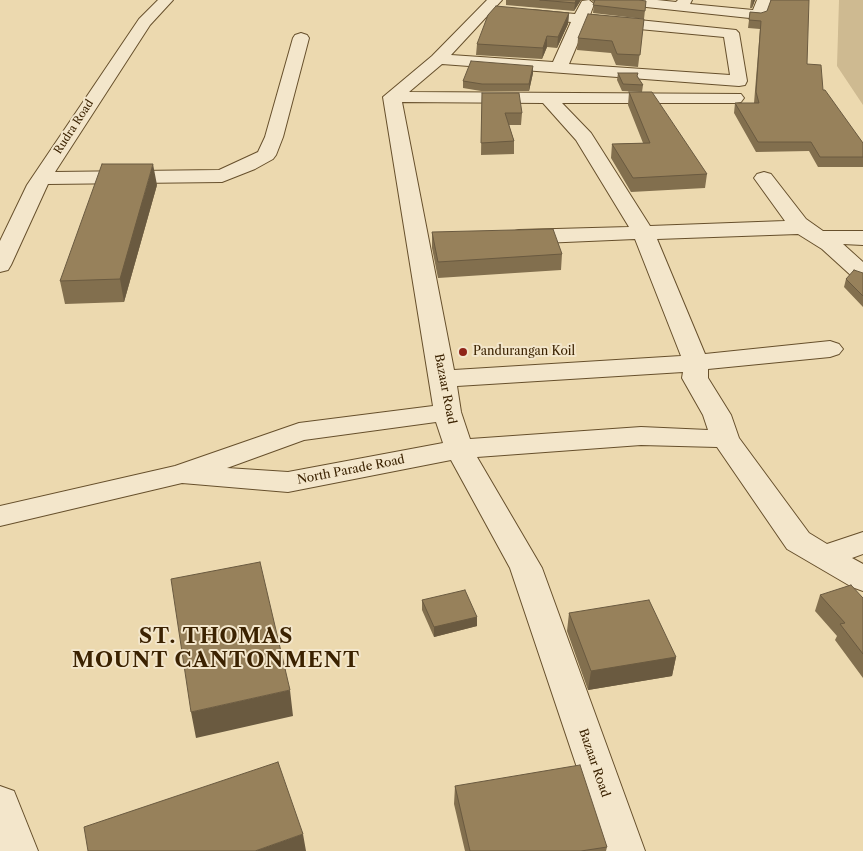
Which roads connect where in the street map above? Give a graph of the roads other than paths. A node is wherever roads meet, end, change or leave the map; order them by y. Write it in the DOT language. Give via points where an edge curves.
graph roads {
  1 [pos="166,0"];
  2 [pos="589,0"];
  3 [pos="618,0"];
  4 [pos="764,0"];
  5 [pos="683,4"];
  6 [pos="500,8"];
  7 [pos="580,18"];
  8 [pos="301,38"];
  9 [pos="438,59"];
  10 [pos="559,67"];
  11 [pos="392,97"];
  12 [pos="548,98"];
  13 [pos="735,98"];
  14 [pos="41,178"];
  15 [pos="764,178"];
  16 [pos="801,226"];
  17 [pos="644,234"];
  18 [pos="821,237"];
  19 [pos="496,238"];
  20 [pos="863,238"];
  21 [pos="0,265"];
  22 [pos="863,274"];
  23 [pos="830,349"];
  24 [pos="696,363"];
  25 [pos="443,379"];
  26 [pos="447,412"];
  27 [pos="725,439"];
  28 [pos="460,449"];
  29 [pos="182,474"];
  30 [pos="0,516"];
  31 [pos="863,543"];
  32 [pos="825,556"];
  33 [pos="863,579"];
  34 [pos="0,804"];
  35 [pos="18,851"];
  36 [pos="625,851"];
  1 -- 14 [label="street, Rudra Road" via="144,22"];
  2 -- 7 [label="street"];
  3 -- 5 [label="street"];
  4 -- 5 [label="street" via="759,15"];
  6 -- 7 [label="street"];
  6 -- 9 [label="street"];
  7 -- 10 [label="street"];
  7 -- 10 [label="street" via="731,33 739,81"];
  8 -- 14 [label="street" via="274,137 266,155 248,165 222,176"];
  9 -- 10 [label="street"];
  9 -- 11 [label="street"];
  11 -- 12 [label="street"];
  11 -- 25 [label="street, Bazaar Road" via="428,239"];
  12 -- 13 [label="street"];
  12 -- 17 [label="street" via="584,137"];
  14 -- 21 [label="street, Rudra Road"];
  15 -- 16 [label="street"];
  16 -- 17 [label="street"];
  16 -- 18 [label="street"];
  17 -- 19 [label="street"];
  17 -- 24 [label="street"];
  18 -- 20 [label="street"];
  18 -- 22 [label="street"];
  23 -- 24 [label="street"];
  24 -- 25 [label="street"];
  24 -- 27 [label="street" via="695,378 717,415"];
  25 -- 26 [label="street, Bazaar Road"];
  26 -- 28 [label="street, Bazaar Road"];
  26 -- 29 [label="street, North Parade Road" via="299,432"];
  27 -- 28 [label="street, North Parade Road" via="641,436"];
  27 -- 32 [label="street" via="798,541"];
  28 -- 29 [label="street, North Parade Road" via="288,482"];
  28 -- 36 [label="street, Bazaar Road" via="526,568"];
  29 -- 30 [label="street, North Parade Road"];
  31 -- 32 [label="street"];
  32 -- 33 [label="street"];
  34 -- 35 [label="street"];
}
